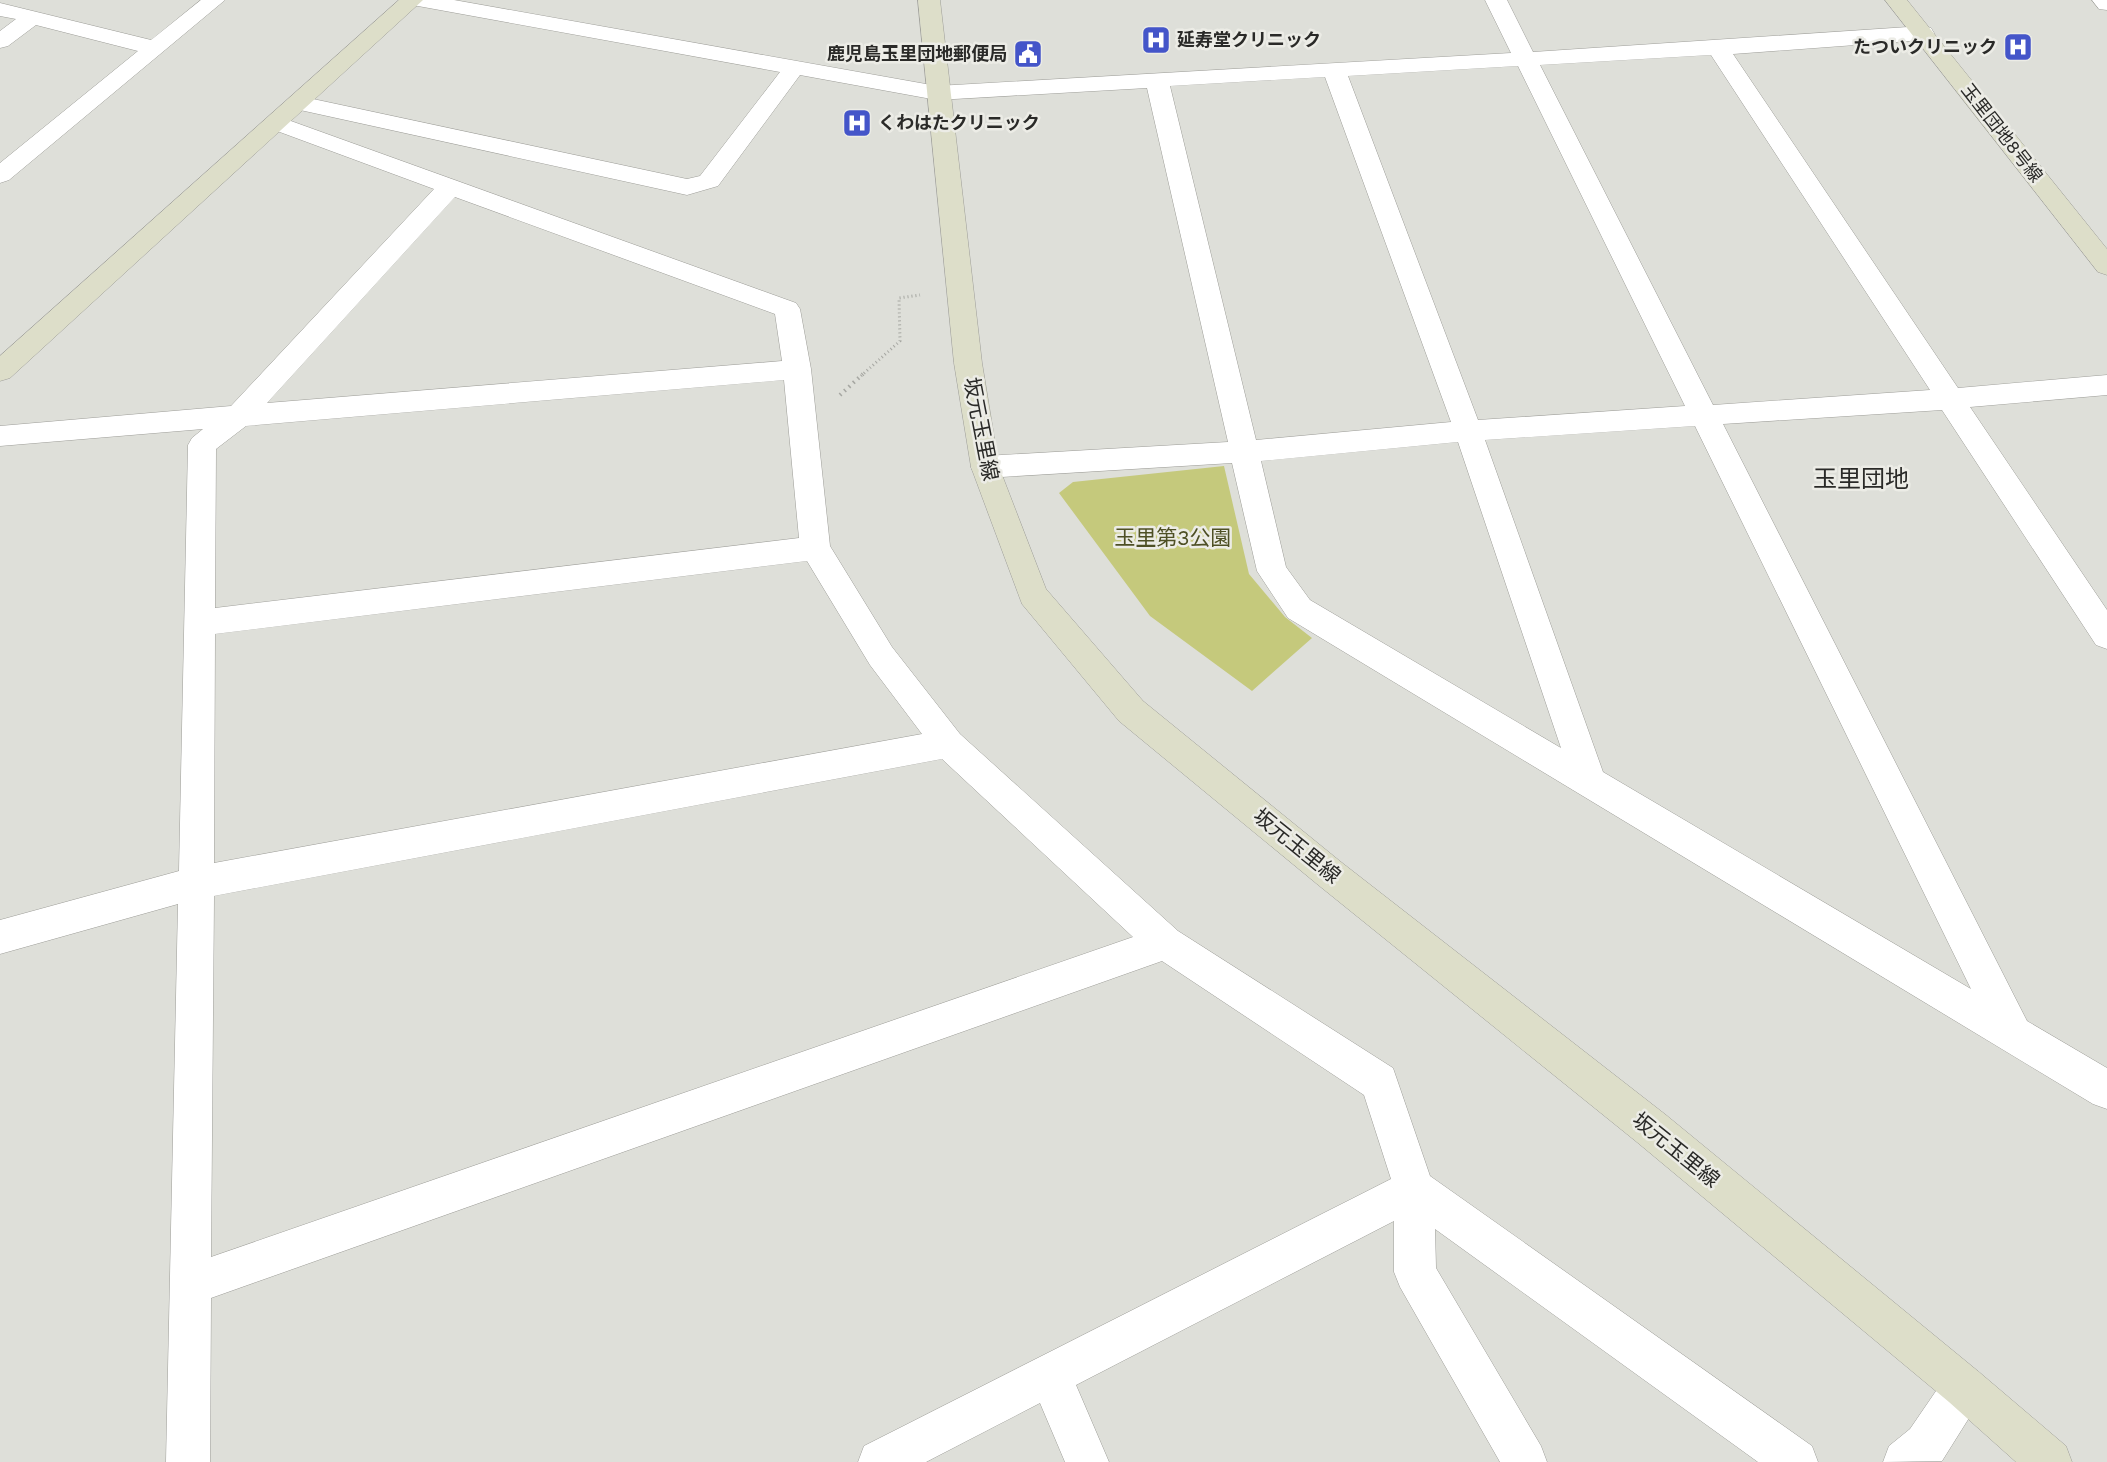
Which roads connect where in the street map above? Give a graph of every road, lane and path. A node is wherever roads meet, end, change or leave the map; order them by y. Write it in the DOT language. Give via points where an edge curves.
graph roads {
  1 [pos="214,0"];
  2 [pos="412,0"];
  3 [pos="418,0"];
  4 [pos="928,0"];
  5 [pos="1496,0"];
  6 [pos="1896,0"];
  7 [pos="2103,0"];
  8 [pos="2107,4"];
  9 [pos="0,9"];
  10 [pos="33,17"];
  11 [pos="1923,33"];
  12 [pos="0,41"];
  13 [pos="155,48"];
  14 [pos="1718,48"];
  15 [pos="1525,58"];
  16 [pos="794,68"];
  17 [pos="1334,70"];
  18 [pos="1157,81"];
  19 [pos="937,93"];
  20 [pos="288,113"];
  21 [pos="0,175"];
  22 [pos="451,186"];
  23 [pos="2104,258"];
  24 [pos="960,290"];
  25 [pos="797,369"];
  26 [pos="0,371"];
  27 [pos="2107,385"];
  28 [pos="1950,399"];
  29 [pos="239,416"];
  30 [pos="1704,416"];
  31 [pos="802,428"];
  32 [pos="1468,431"];
  33 [pos="0,436"];
  34 [pos="1246,452"];
  35 [pos="985,467"];
  36 [pos="815,548"];
  37 [pos="199,623"];
  38 [pos="2107,636"];
  39 [pos="948,744"];
  40 [pos="1589,780"];
  41 [pos="196,883"];
  42 [pos="0,937"];
  43 [pos="1165,943"];
  44 [pos="2013,1033"];
  45 [pos="2107,1090"];
  46 [pos="1414,1189"];
  47 [pos="190,1285"];
  48 [pos="1050,1375"];
  49 [pos="1964,1388"];
  50 [pos="188,1462"];
  51 [pos="880,1462"];
  52 [pos="1087,1462"];
  53 [pos="1525,1462"];
  54 [pos="1796,1462"];
  55 [pos="1905,1462"];
  56 [pos="2050,1462"];
  1 -- 13 [label="street"];
  2 -- 20 [label="street"];
  3 -- 16 [label="street"];
  4 -- 19 [label="street, 坂元玉里線"];
  5 -- 15 [label="street"];
  6 -- 11 [label="street, 玉里団地8号線"];
  7 -- 8 [label="street"];
  9 -- 10 [label="street"];
  10 -- 12 [label="street"];
  10 -- 13 [label="street"];
  11 -- 14 [label="street"];
  11 -- 23 [label="street, 玉里団地8号線"];
  13 -- 21 [label="street"];
  14 -- 15 [label="street"];
  14 -- 28 [label="street"];
  15 -- 17 [label="street"];
  15 -- 30 [label="street"];
  16 -- 19 [label="street"];
  16 -- 20 [label="street" via="709,181 687,187"];
  17 -- 18 [label="street"];
  17 -- 32 [label="street"];
  18 -- 19 [label="street"];
  18 -- 34 [label="street"];
  19 -- 24 [label="street, 坂元玉里線"];
  20 -- 22 [label="street"];
  20 -- 26 [label="street"];
  22 -- 25 [label="street" via="787,309"];
  22 -- 29 [label="street"];
  24 -- 31 [label="path" via="899,298 900,341"];
  24 -- 35 [label="street, 坂元玉里線"];
  25 -- 29 [label="street"];
  25 -- 31 [label="street"];
  27 -- 28 [label="street"];
  28 -- 30 [label="street"];
  28 -- 38 [label="street"];
  29 -- 33 [label="street"];
  29 -- 37 [label="street" via="202,446"];
  30 -- 32 [label="street"];
  30 -- 44 [label="street"];
  31 -- 36 [label="street"];
  32 -- 34 [label="street"];
  32 -- 40 [label="street"];
  34 -- 35 [label="street"];
  34 -- 40 [label="street" via="1272,571 1299,609"];
  35 -- 49 [label="street, 坂元玉里線" via="1034,595 1131,711 1652,1129"];
  36 -- 37 [label="street"];
  36 -- 39 [label="street" via="881,656"];
  37 -- 41 [label="street"];
  39 -- 41 [label="street"];
  39 -- 43 [label="street"];
  40 -- 44 [label="street"];
  41 -- 42 [label="street"];
  41 -- 47 [label="street"];
  43 -- 46 [label="street" via="1379,1082"];
  43 -- 47 [label="street"];
  44 -- 45 [label="street"];
  46 -- 48 [label="street"];
  46 -- 53 [label="street" via="1415,1272"];
  46 -- 54 [label="street"];
  47 -- 50 [label="street"];
  48 -- 51 [label="street"];
  48 -- 52 [label="street"];
  49 -- 55 [label="street" via="1926,1445"];
  49 -- 56 [label="street, 坂元玉里線"];
}
